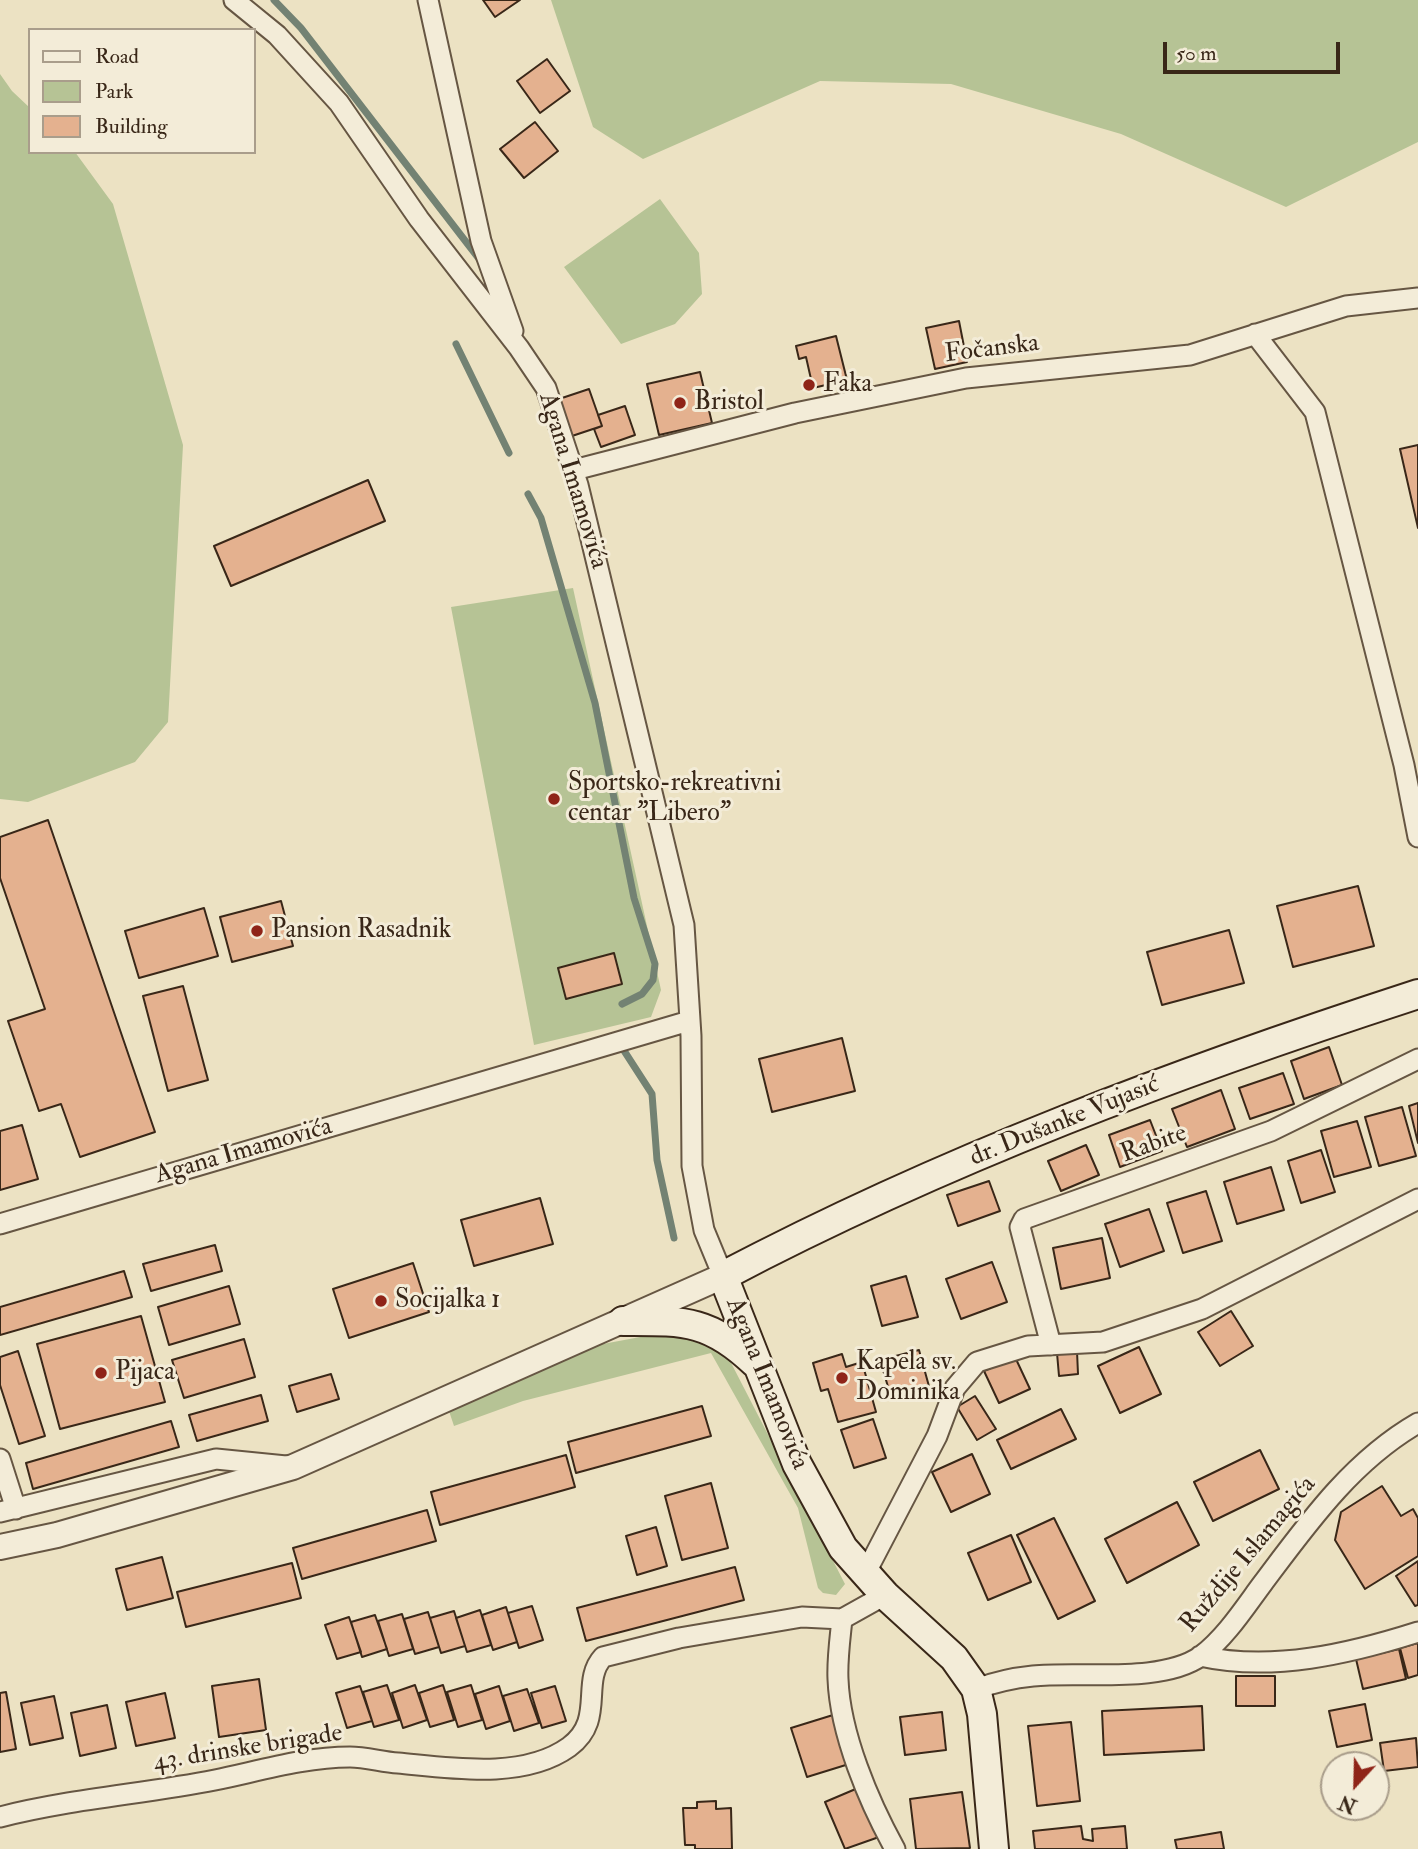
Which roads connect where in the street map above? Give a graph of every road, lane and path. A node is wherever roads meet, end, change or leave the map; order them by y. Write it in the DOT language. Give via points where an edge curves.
graph roads {
  1 [pos="234,0"];
  2 [pos="428,0"];
  3 [pos="1418,298"];
  4 [pos="1255,334"];
  5 [pos="519,348"];
  6 [pos="574,470"];
  7 [pos="1418,837"];
  8 [pos="1418,994"];
  9 [pos="689,1021"];
  10 [pos="1418,1059"];
  11 [pos="1418,1199"];
  12 [pos="0,1224"];
  13 [pos="723,1276"];
  14 [pos="623,1321"];
  15 [pos="1051,1345"];
  16 [pos="758,1366"];
  17 [pos="1418,1423"];
  18 [pos="0,1459"];
  19 [pos="293,1467"];
  20 [pos="8,1510"];
  21 [pos="0,1547"];
  22 [pos="865,1574"];
  23 [pos="885,1595"];
  24 [pos="842,1619"];
  25 [pos="1418,1632"];
  26 [pos="1200,1656"];
  27 [pos="976,1689"];
  28 [pos="0,1817"];
  29 [pos="895,1849"];
  30 [pos="994,1849"];
  1 -- 5 [label="street, Agana Imamovića" via="277,35 339,103 419,219"];
  2 -- 5 [label="street" via="481,241"];
  3 -- 4 [label="street, Fočanska" via="1346,306"];
  4 -- 6 [label="street, Fočanska" via="1190,355 953,380 795,413"];
  4 -- 7 [label="street" via="1315,412"];
  5 -- 6 [label="street, Agana Imamovića" via="546,388"];
  6 -- 9 [label="street, Agana Imamovića" via="684,925"];
  8 -- 13 [label="main road, dr. Dušanke Vujasić" via="1070,1117 792,1240"];
  9 -- 12 [label="street, Agana Imamovića"];
  9 -- 13 [label="street, Agana Imamovića" via="692,1166 704,1230"];
  10 -- 15 [label="street, Rabite" via="1271,1131 1024,1219 1020,1227"];
  11 -- 15 [label="street" via="1202,1310 1103,1342"];
  13 -- 14 [label="street"];
  13 -- 16 [label="main road, Agana Imamovića"];
  14 -- 16 [label="main road" via="691,1324 715,1331"];
  14 -- 19 [label="street"];
  15 -- 22 [label="street" via="1028,1346 977,1362 955,1388 937,1436"];
  16 -- 22 [label="main road, Agana Imamovića" via="808,1488 843,1548"];
  17 -- 26 [label="street, Ruždije Islamagića" via="1375,1452 1348,1478 1237,1617"];
  18 -- 20 [label="street"];
  19 -- 20 [label="street" via="216,1459"];
  19 -- 21 [label="street"];
  22 -- 23 [label="main road, Agana Imamovića"];
  23 -- 24 [label="street"];
  23 -- 27 [label="main road, Agana Imamovića" via="954,1658"];
  24 -- 28 [label="street, 43. drinske brigade" via="802,1617 679,1638 603,1657 596,1665 593,1707 586,1726 569,1747 541,1762 467,1767 351,1757 260,1769"];
  24 -- 29 [label="street" via="838,1680 849,1737 875,1813"];
  25 -- 26 [label="street" via="1284,1662"];
  26 -- 27 [label="street, Ruždije Islamagića" via="1161,1671 1034,1676"];
  27 -- 30 [label="main road"];
}
